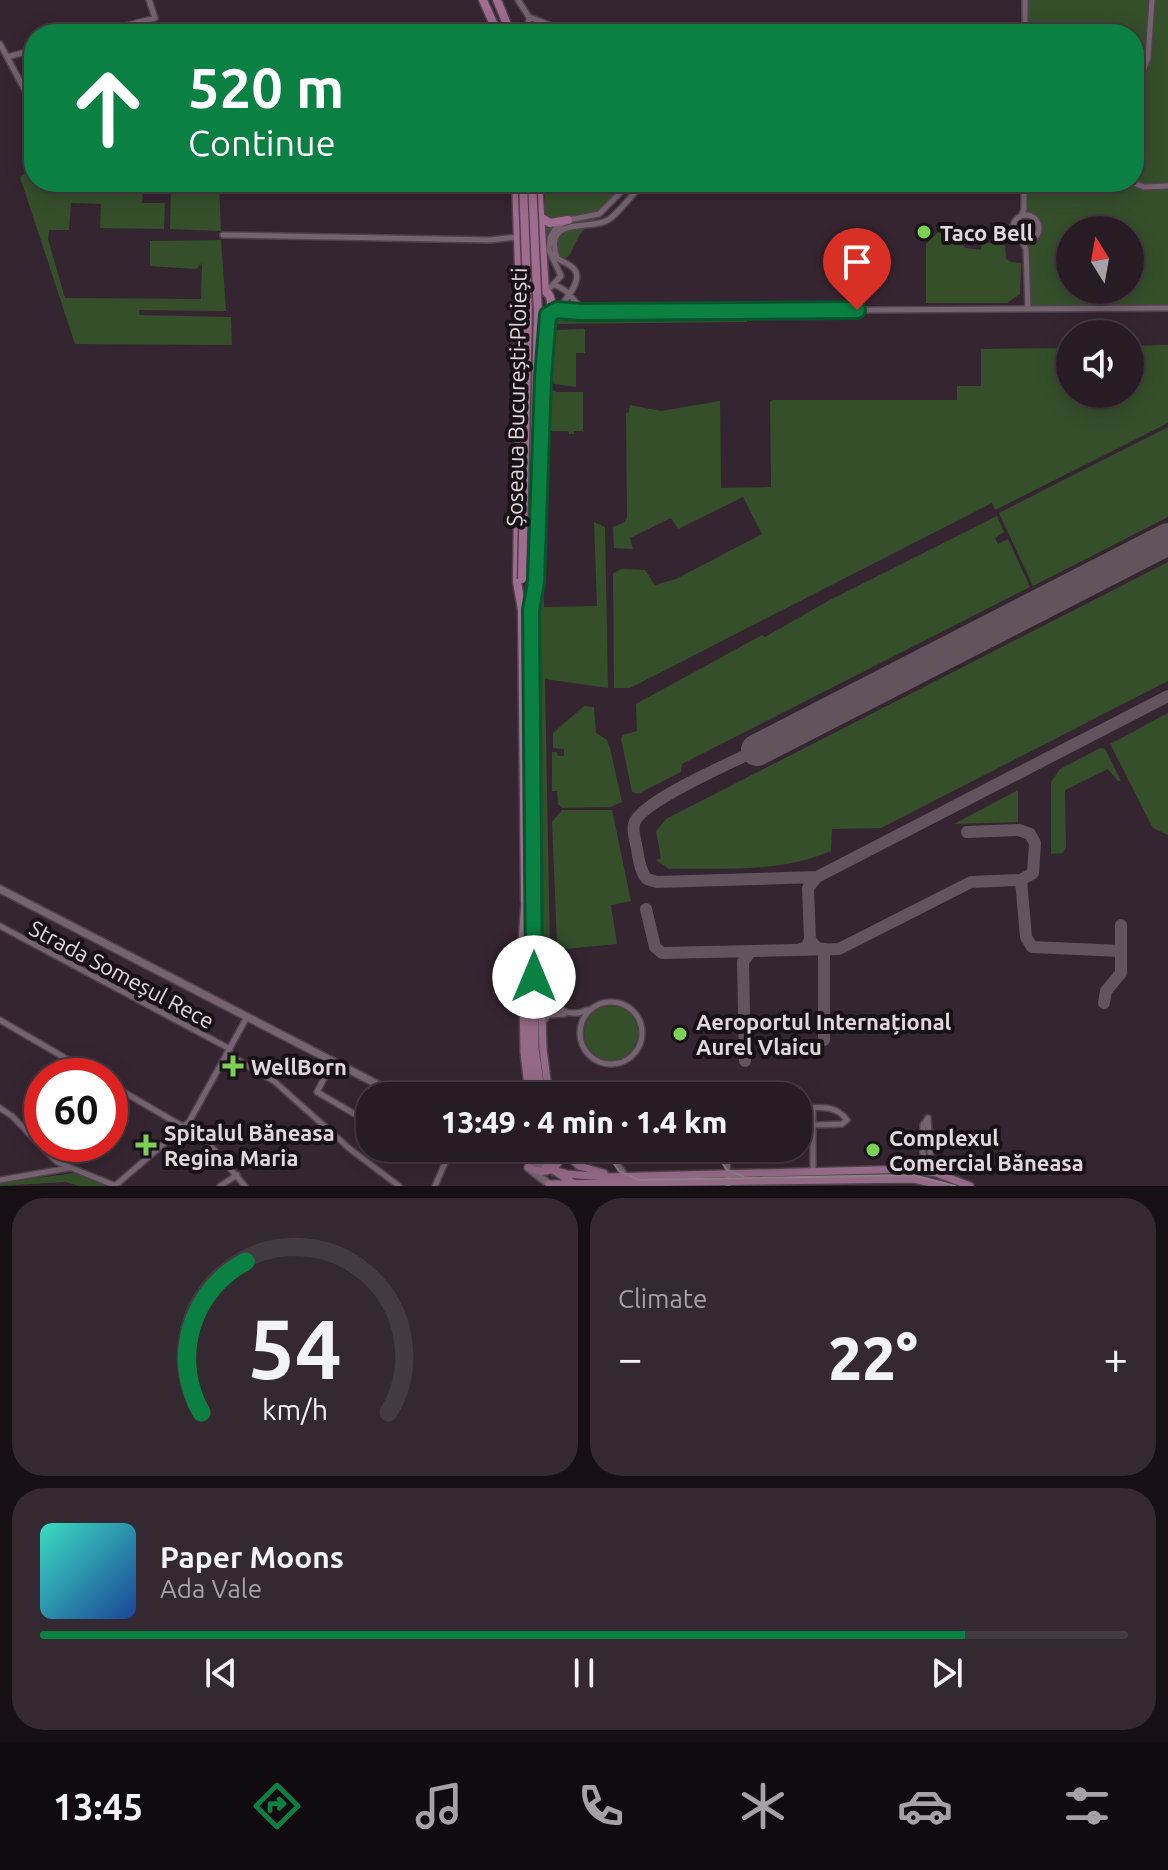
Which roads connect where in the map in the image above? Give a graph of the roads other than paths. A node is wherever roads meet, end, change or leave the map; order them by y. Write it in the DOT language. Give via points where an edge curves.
graph roads {
  1 [pos="149,0"];
  2 [pos="483,0"];
  3 [pos="497,0"];
  4 [pos="518,0"];
  5 [pos="1025,0"];
  6 [pos="1152,0"];
  7 [pos="529,17"];
  8 [pos="539,22"];
  9 [pos="132,24"];
  10 [pos="494,24"];
  11 [pos="507,24"];
  12 [pos="528,24"];
  13 [pos="537,24"];
  14 [pos="548,24"];
  15 [pos="1025,24"];
  16 [pos="0,44"];
  17 [pos="24,53"];
  18 [pos="7,57"];
  19 [pos="1144,69"];
  20 [pos="24,88"];
  21 [pos="1168,186"];
  22 [pos="1144,187"];
  23 [pos="516,192"];
  24 [pos="523,192"];
  25 [pos="532,192"];
  26 [pos="539,192"];
  27 [pos="621,192"];
  28 [pos="635,192"];
  29 [pos="1024,192"];
  30 [pos="1024,216"];
  31 [pos="540,217"];
  32 [pos="568,220"];
  33 [pos="223,235"];
  34 [pos="518,237"];
  35 [pos="1032,240"];
  36 [pos="1022,241"];
  37 [pos="1026,249"];
  38 [pos="548,288"];
  39 [pos="570,294"];
  40 [pos="518,297"];
  41 [pos="1168,308"];
  42 [pos="1028,309"];
  43 [pos="517,311"];
  44 [pos="587,311"];
  45 [pos="551,313"];
  46 [pos="526,579"];
  47 [pos="526,610"];
  48 [pos="0,889"];
  49 [pos="530,901"];
  50 [pos="0,926"];
  51 [pos="541,989"];
  52 [pos="559,1012"];
  53 [pos="581,1016"];
  54 [pos="247,1017"];
  55 [pos="0,1020"];
  56 [pos="542,1024"];
  57 [pos="228,1052"];
  58 [pos="64,1058"];
  59 [pos="333,1061"];
  60 [pos="373,1082"];
  61 [pos="527,1082"];
  62 [pos="538,1082"];
  63 [pos="546,1082"];
  64 [pos="128,1094"];
  65 [pos="0,1108"];
  66 [pos="813,1108"];
  67 [pos="356,1115"];
  68 [pos="813,1125"];
  69 [pos="185,1127"];
  70 [pos="24,1129"];
  71 [pos="57,1162"];
  72 [pos="443,1162"];
  73 [pos="546,1162"];
  74 [pos="560,1162"];
  75 [pos="562,1162"];
  76 [pos="576,1162"];
  77 [pos="616,1162"];
  78 [pos="526,1163"];
  79 [pos="69,1168"];
  80 [pos="548,1170"];
  81 [pos="813,1170"];
  82 [pos="928,1171"];
  83 [pos="237,1175"];
  84 [pos="626,1176"];
  85 [pos="728,1176"];
  86 [pos="0,1180"];
  87 [pos="564,1182"];
  88 [pos="827,1183"];
  89 [pos="598,1185"];
  90 [pos="116,1186"];
  91 [pos="220,1186"];
  92 [pos="245,1186"];
  93 [pos="399,1186"];
  94 [pos="435,1186"];
  95 [pos="945,1186"];
  96 [pos="970,1186"];
  1 -- 9 [label="street" via="155,18"];
  2 -- 10 [label="highway"];
  3 -- 11 [label="highway"];
  4 -- 7 [label="street"];
  5 -- 15 [label="street"];
  6 -- 19 [label="street"];
  7 -- 8 [label="street"];
  7 -- 12 [label="street"];
  8 -- 13 [label="street"];
  8 -- 14 [label="street"];
  16 -- 18 [label="street"];
  17 -- 18 [label="street"];
  18 -- 20 [label="street"];
  21 -- 22 [label="street"];
  23 -- 34 [label="highway"];
  24 -- 46 [label="highway, Șoseaua București-Ploiești, bridge"];
  25 -- 46 [label="highway, Șoseaua București-Ploiești, bridge" via="538,314"];
  26 -- 31 [label="highway"];
  27 -- 32 [label="street" via="599,214"];
  28 -- 39 [label="street" via="611,219 573,225 556,238 557,258 576,272"];
  29 -- 30 [label="street"];
  30 -- 35 [label="street" via="1037,220 1040,227"];
  30 -- 36 [label="street" via="1013,228"];
  31 -- 32 [label="highway" via="550,223"];
  31 -- 38 [label="highway"];
  32 -- 38 [label="street" via="549,242 561,276"];
  33 -- 34 [label="street"];
  34 -- 40 [label="highway"];
  35 -- 36 [label="street"];
  35 -- 37 [label="street"];
  36 -- 37 [label="street"];
  37 -- 42 [label="street"];
  38 -- 39 [label="street"];
  38 -- 40 [label="highway" via="530,287"];
  38 -- 45 [label="highway"];
  39 -- 44 [label="street"];
  39 -- 45 [label="street"];
  40 -- 43 [label="highway"];
  41 -- 42 [label="street"];
  42 -- 44 [label="street"];
  43 -- 45 [label="highway" via="532,322"];
  43 -- 47 [label="highway" via="517,582"];
  44 -- 45 [label="street"];
  45 -- 47 [label="highway" via="543,377 536,582"];
  46 -- 47 [label="highway, Șoseaua București-Ploiești"];
  47 -- 49 [label="highway, Șoseaua București-Ploiești"];
  48 -- 54 [label="main road"];
  49 -- 51 [label="main road, Șoseaua București-Ploiești"];
  49 -- 61 [label="main road, Șoseaua București-Ploiești" via="522,943"];
  49 -- 62 [label="main road, Șoseaua București-Ploiești"];
  50 -- 57 [label="street, Strada Someșul Rece"];
  51 -- 52 [label="street"];
  51 -- 56 [label="main road, Șoseaua București-Ploiești"];
  52 -- 53 [label="street"];
  52 -- 56 [label="street"];
  53 -- 53 [label="street" via="582,1044 595,1060 617,1064 635,1054 643,1034 630,1008 616,1002 595,1006"];
  54 -- 57 [label="street"];
  54 -- 59 [label="main road"];
  55 -- 58 [label="street"];
  56 -- 63 [label="main road, Șoseaua București-Ploiești"];
  57 -- 69 [label="street"];
  57 -- 93 [label="street, Strada Someșul Rece" via="274,1081"];
  59 -- 60 [label="main road"];
  59 -- 67 [label="street" via="317,1092"];
  64 -- 69 [label="street"];
  65 -- 70 [label="street"];
  66 -- 68 [label="street"];
  66 -- 68 [label="street" via="834,1109 847,1120"];
  68 -- 81 [label="street"];
  69 -- 83 [label="street" via="210,1144"];
  69 -- 90 [label="street"];
  71 -- 79 [label="street"];
  72 -- 94 [label="street"];
  73 -- 80 [label="main road"];
  74 -- 80 [label="main road"];
  75 -- 87 [label="main road"];
  76 -- 84 [label="main road" via="584,1169"];
  77 -- 84 [label="street"];
  78 -- 80 [label="main road"];
  78 -- 87 [label="main road"];
  79 -- 86 [label="street"];
  79 -- 90 [label="street"];
  80 -- 87 [label="main road"];
  80 -- 87 [label="main road"];
  81 -- 82 [label="main road"];
  81 -- 85 [label="main road"];
  82 -- 82 [label="street" via="931,1167 928,1118 923,1125 923,1166"];
  82 -- 96 [label="main road"];
  83 -- 91 [label="street"];
  83 -- 92 [label="street"];
  84 -- 85 [label="main road"];
  84 -- 87 [label="main road"];
  85 -- 88 [label="main road"];
  85 -- 89 [label="main road"];
  87 -- 89 [label="main road"];
  88 -- 95 [label="main road" via="928,1181"];
}
